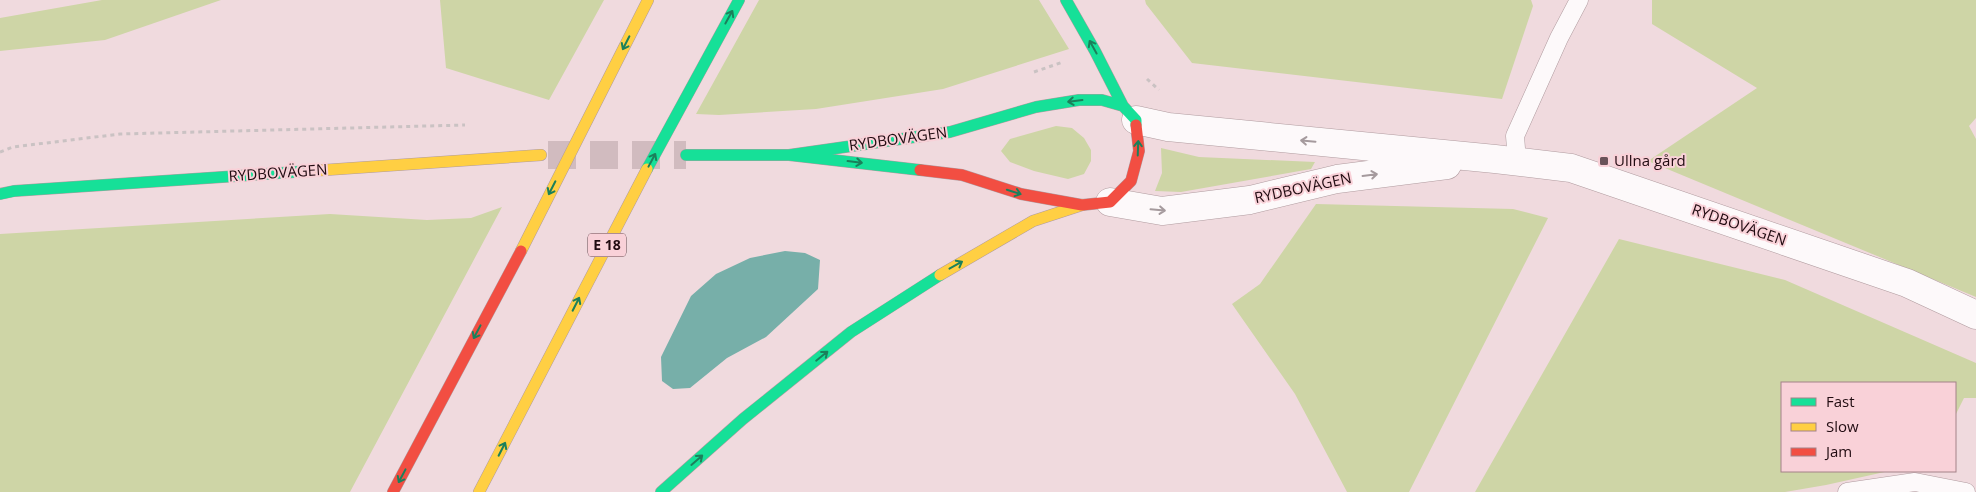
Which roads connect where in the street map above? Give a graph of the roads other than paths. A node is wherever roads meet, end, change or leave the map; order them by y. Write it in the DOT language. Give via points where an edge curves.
graph roads {
  1 [pos="648,0"];
  2 [pos="739,0"];
  3 [pos="1066,0"];
  4 [pos="1579,0"];
  5 [pos="1129,113"];
  6 [pos="541,155"];
  7 [pos="686,155"];
  8 [pos="789,155"];
  9 [pos="1506,160"];
  10 [pos="0,196"];
  11 [pos="1110,202"];
  12 [pos="1082,206"];
  13 [pos="1976,315"];
  14 [pos="393,492"];
  15 [pos="479,492"];
  16 [pos="661,492"];
  17 [pos="1846,492"];
  18 [pos="1966,492"];
  1 -- 14 [label="main road, one-way"];
  15 -- 2 [label="main road, E 18, one-way"];
  5 -- 3 [label="main road, one-way"];
  4 -- 9 [label="lane"];
  5 -- 8 [label="main road, RYDBOVÄGEN, one-way" via="1102,100 1079,100 1036,107 950,132"];
  9 -- 5 [label="street, RYDBOVÄGEN, one-way" via="1168,127"];
  11 -- 5 [label="main road, one-way" via="1131,181 1139,150"];
  6 -- 10 [label="main road, RYDBOVÄGEN" via="14,191"];
  7 -- 8 [label="main road, RYDBOVÄGEN"];
  8 -- 12 [label="main road, RYDBOVÄGEN, one-way" via="962,175 1021,194"];
  11 -- 9 [label="street, RYDBOVÄGEN, one-way" via="1162,211 1250,200 1337,180"];
  9 -- 13 [label="street, RYDBOVÄGEN" via="1571,168 1906,283"];
  11 -- 12 [label="main road"];
  16 -- 12 [label="main road, one-way" via="851,332 946,271 1033,221"];
  17 -- 18 [label="lane" via="1915,482"];
}
